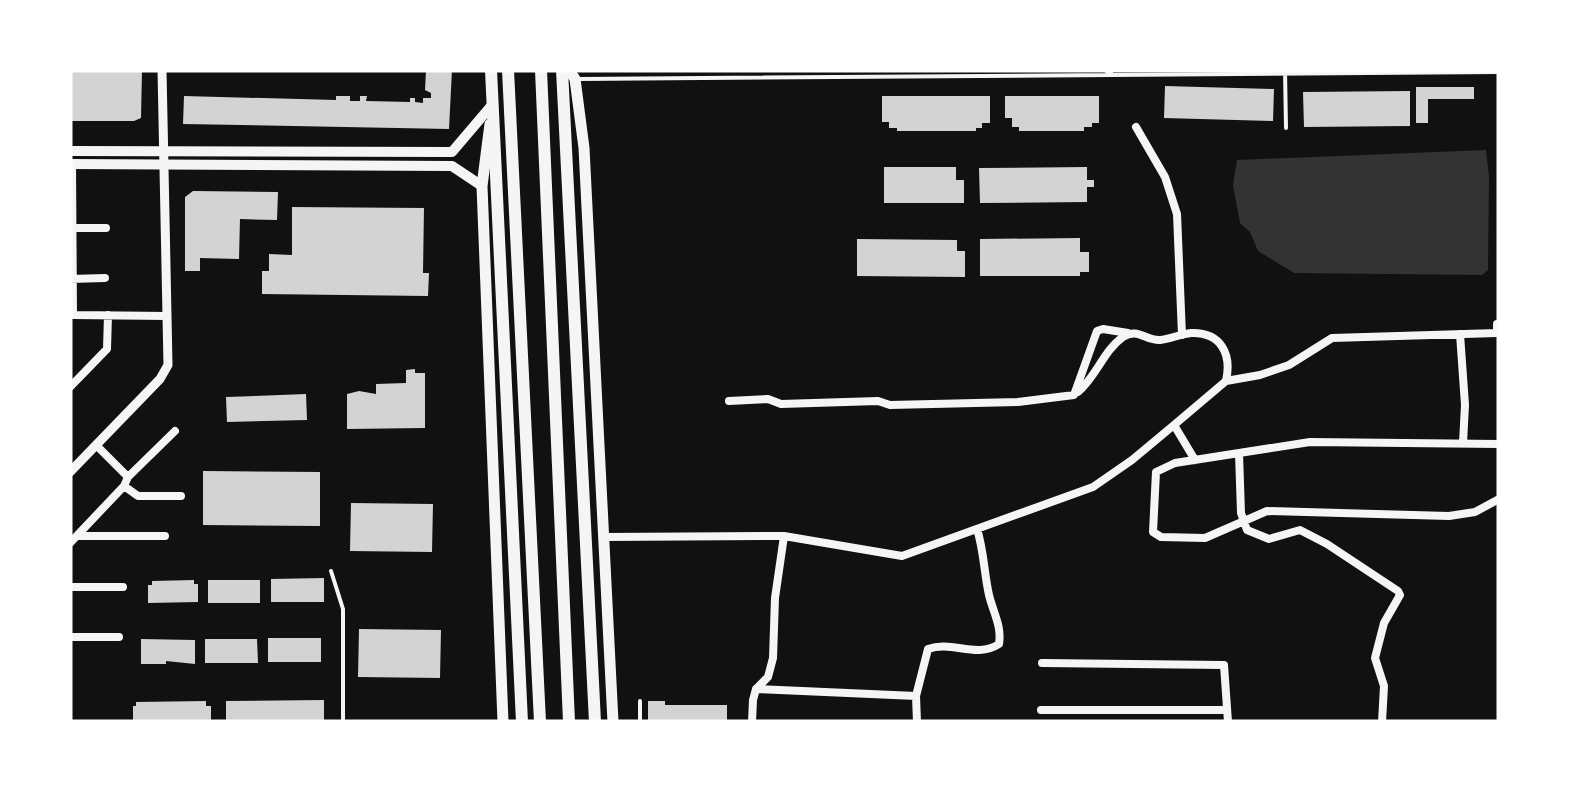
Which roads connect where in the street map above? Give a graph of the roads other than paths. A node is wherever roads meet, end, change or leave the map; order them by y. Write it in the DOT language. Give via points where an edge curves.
graph roads {
  1 [pos="162,70"];
  2 [pos="490,70"];
  3 [pos="508,70"];
  4 [pos="541,70"];
  5 [pos="562,70"];
  6 [pos="872,70"];
  7 [pos="1109,71"];
  8 [pos="1285,71"];
  9 [pos="1499,72"];
  10 [pos="572,75"];
  11 [pos="872,78"];
  12 [pos="492,104"];
  13 [pos="1136,127"];
  14 [pos="1286,128"];
  15 [pos="70,151"];
  16 [pos="164,151"];
  17 [pos="71,164"];
  18 [pos="164,165"];
  19 [pos="482,186"];
  20 [pos="71,228"];
  21 [pos="106,228"];
  22 [pos="105,278"];
  23 [pos="72,279"];
  24 [pos="108,316"];
  25 [pos="167,316"];
  26 [pos="1497,324"];
  27 [pos="1128,333"];
  28 [pos="1460,334"];
  29 [pos="1182,335"];
  30 [pos="1226,380"];
  31 [pos="70,387"];
  32 [pos="1074,396"];
  33 [pos="729,401"];
  34 [pos="1174,424"];
  35 [pos="175,431"];
  36 [pos="1463,444"];
  37 [pos="1499,444"];
  38 [pos="96,445"];
  39 [pos="1239,453"];
  40 [pos="1195,460"];
  41 [pos="70,472"];
  42 [pos="126,482"];
  43 [pos="182,496"];
  44 [pos="1499,500"];
  45 [pos="1244,522"];
  46 [pos="977,529"];
  47 [pos="165,536"];
  48 [pos="784,536"];
  49 [pos="604,537"];
  50 [pos="73,540"];
  51 [pos="331,571"];
  52 [pos="70,587"];
  53 [pos="123,587"];
  54 [pos="70,637"];
  55 [pos="119,637"];
  56 [pos="1042,664"];
  57 [pos="756,689"];
  58 [pos="916,696"];
  59 [pos="640,701"];
  60 [pos="1041,710"];
  61 [pos="1227,710"];
  62 [pos="342,722"];
  63 [pos="503,722"];
  64 [pos="522,722"];
  65 [pos="540,722"];
  66 [pos="569,722"];
  67 [pos="596,722"];
  68 [pos="613,722"];
  69 [pos="640,722"];
  70 [pos="752,722"];
  71 [pos="916,722"];
  72 [pos="1228,722"];
  73 [pos="1382,722"];
  1 -- 16 [label="street"];
  2 -- 12 [label="highway"];
  3 -- 65 [label="highway"];
  4 -- 66 [label="highway"];
  5 -- 67 [label="highway"];
  6 -- 11 [label="lane"];
  7 -- 8 [label="lane"];
  7 -- 11 [label="lane"];
  8 -- 9 [label="lane"];
  8 -- 14 [label="lane"];
  10 -- 11 [label="lane"];
  10 -- 49 [label="main road" via="584,148"];
  12 -- 16 [label="main road" via="452,152"];
  12 -- 19 [label="main road"];
  12 -- 64 [label="highway"];
  13 -- 29 [label="street" via="1178,214"];
  15 -- 16 [label="main road"];
  16 -- 18 [label="street"];
  17 -- 18 [label="main road"];
  17 -- 20 [label="street"];
  18 -- 19 [label="main road" via="452,166"];
  18 -- 25 [label="street"];
  19 -- 63 [label="main road"];
  20 -- 21 [label="street"];
  20 -- 23 [label="street"];
  22 -- 23 [label="street"];
  23 -- 24 [label="street" via="73,315"];
  24 -- 25 [label="street"];
  24 -- 31 [label="street" via="107,349"];
  25 -- 38 [label="street" via="168,365"];
  26 -- 28 [label="street" via="1497,333"];
  27 -- 29 [label="street" via="1156,340"];
  27 -- 32 [label="street"];
  27 -- 32 [label="street" via="1097,331"];
  28 -- 30 [label="street" via="1332,338 1289,364"];
  28 -- 36 [label="street"];
  29 -- 30 [label="street" via="1223,344"];
  30 -- 34 [label="street"];
  32 -- 33 [label="street" via="890,406"];
  34 -- 40 [label="street"];
  34 -- 46 [label="street" via="1092,486"];
  35 -- 42 [label="street"];
  36 -- 37 [label="street"];
  36 -- 39 [label="street" via="1310,442"];
  38 -- 41 [label="street"];
  38 -- 42 [label="street"];
  39 -- 40 [label="street"];
  39 -- 45 [label="street"];
  40 -- 45 [label="street" via="1156,472 1155,536 1205,538"];
  42 -- 43 [label="street" via="138,496"];
  42 -- 50 [label="street"];
  44 -- 45 [label="street" via="1450,516 1268,511"];
  45 -- 73 [label="street" via="1247,530 1269,538 1300,530 1398,591 1375,658 1384,686"];
  46 -- 48 [label="street" via="902,556"];
  46 -- 58 [label="street" via="1000,644 980,651 928,650"];
  47 -- 50 [label="street"];
  48 -- 49 [label="street"];
  48 -- 57 [label="street" via="773,658"];
  49 -- 68 [label="main road"];
  51 -- 62 [label="lane" via="343,609"];
  52 -- 53 [label="street"];
  54 -- 55 [label="street"];
  56 -- 61 [label="street" via="1224,665"];
  57 -- 58 [label="street"];
  57 -- 70 [label="street"];
  58 -- 71 [label="street"];
  59 -- 69 [label="lane"];
  60 -- 61 [label="street"];
  61 -- 72 [label="street"];
}
